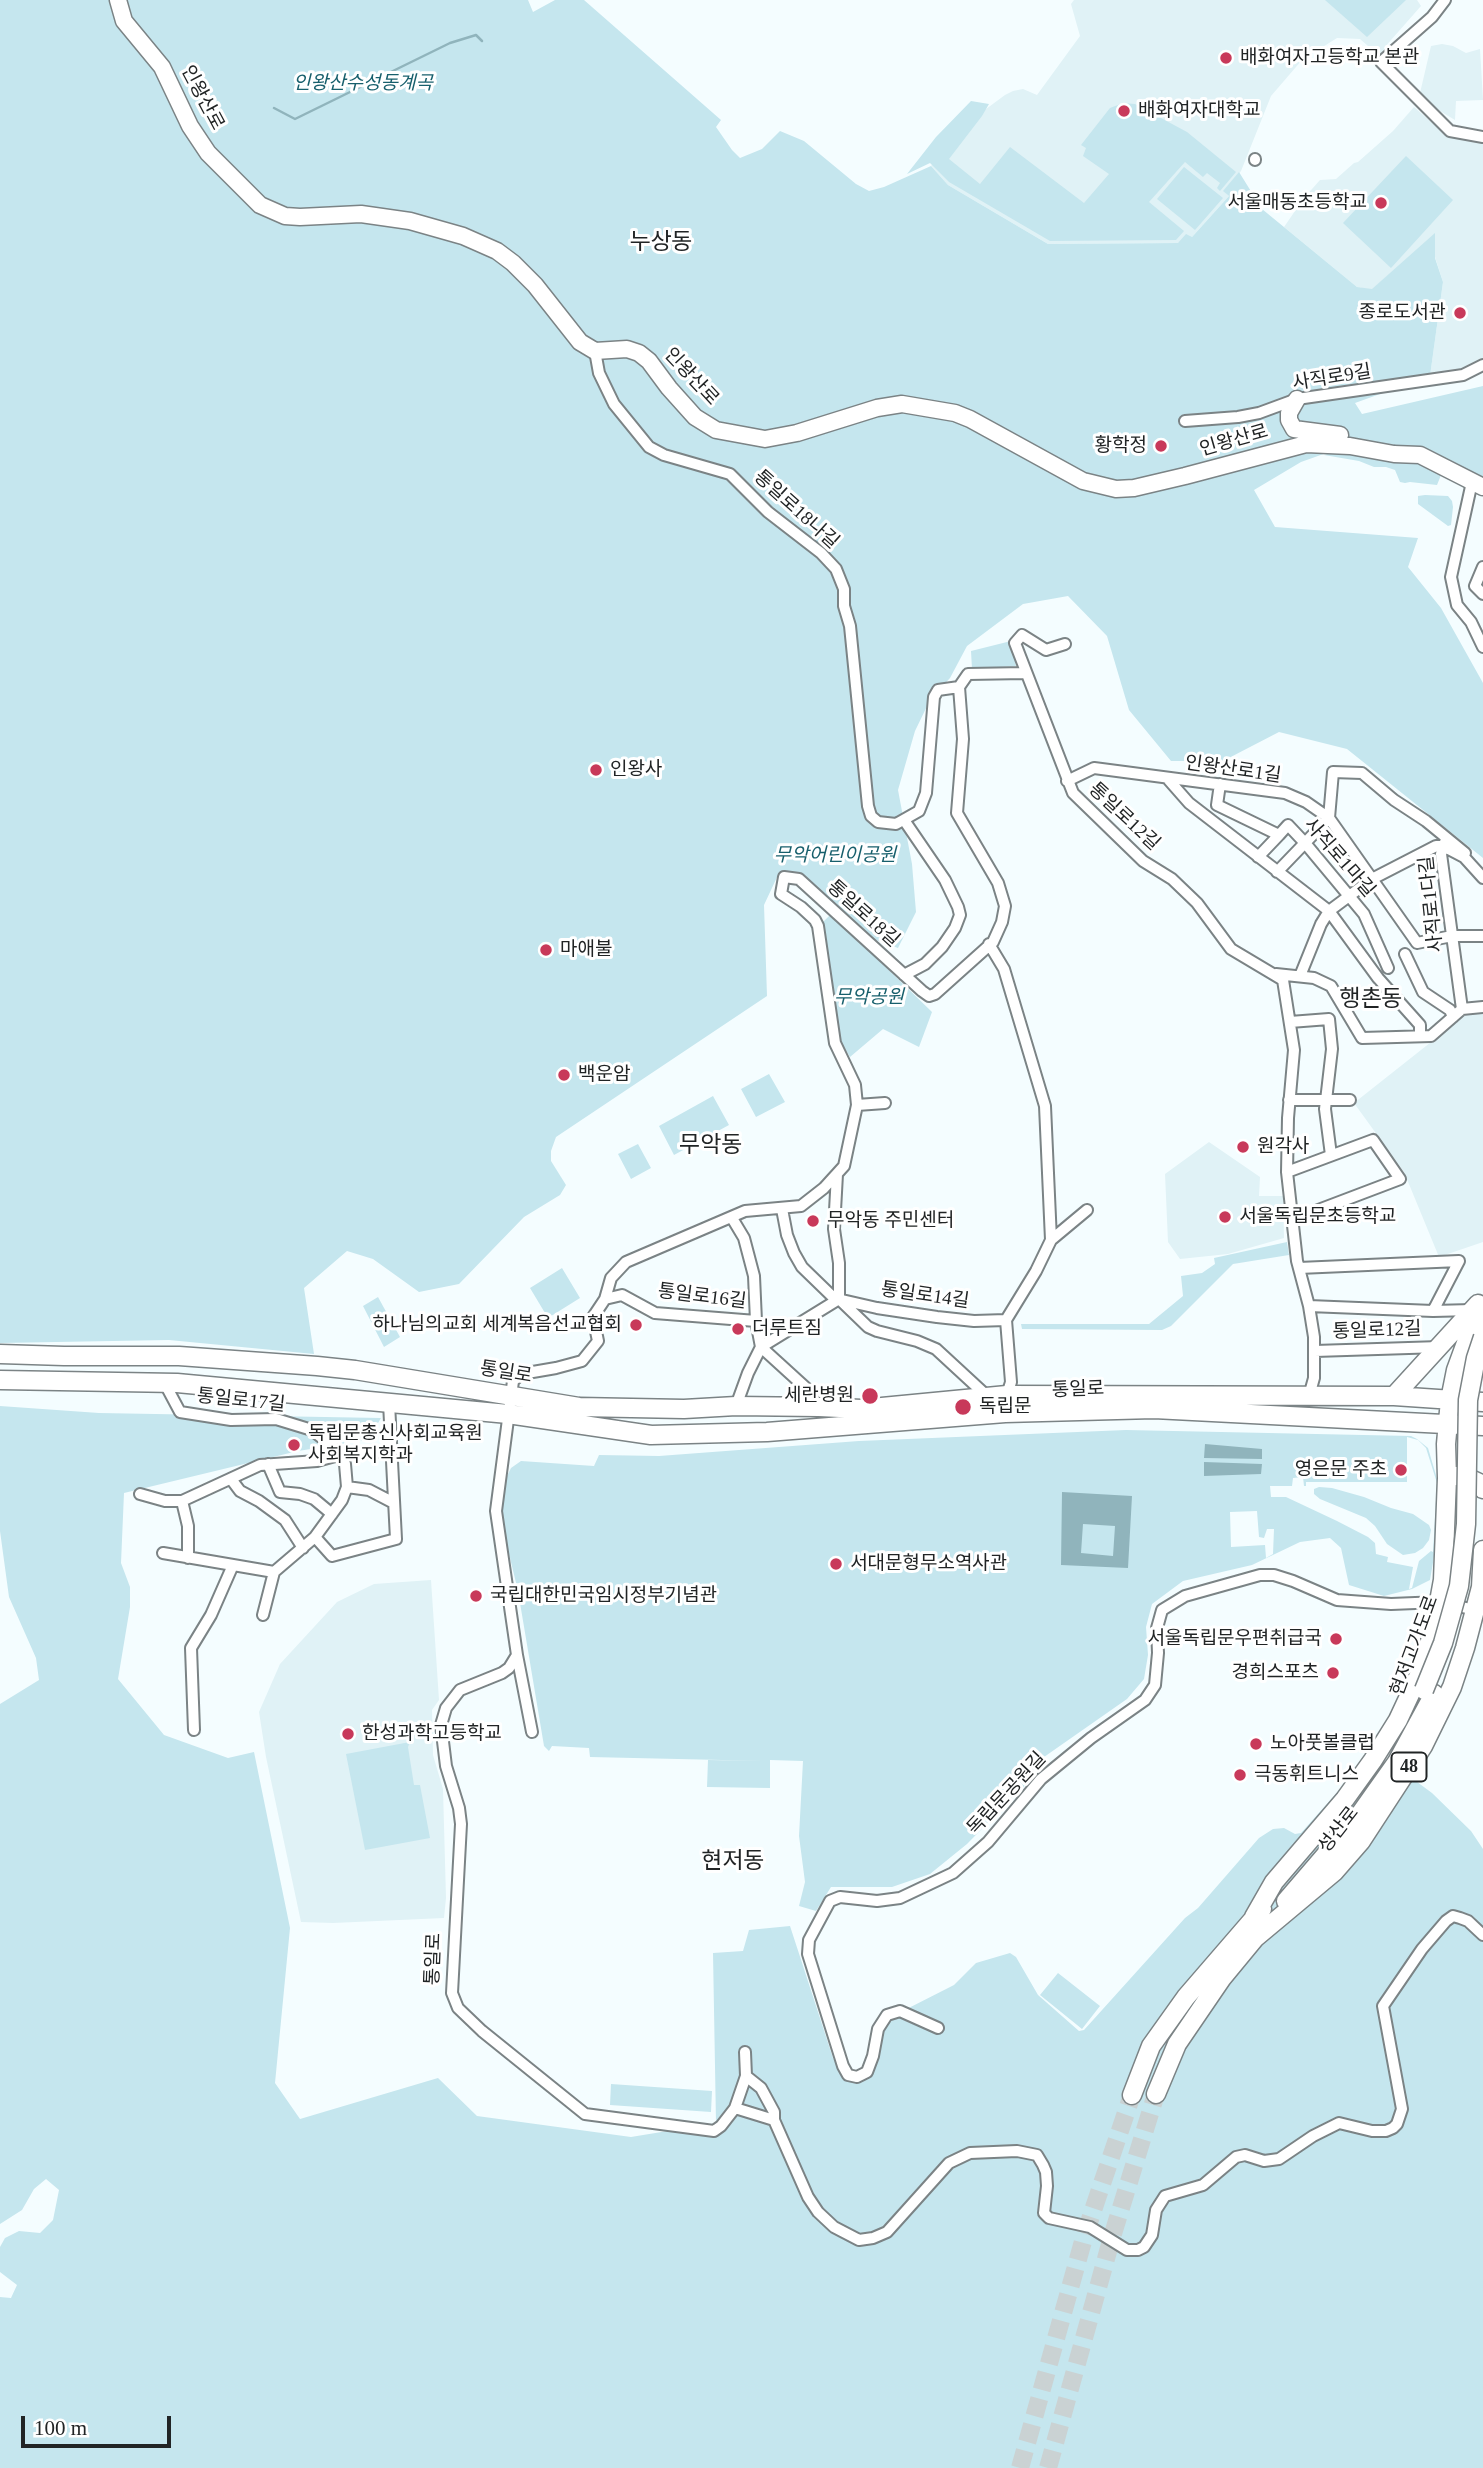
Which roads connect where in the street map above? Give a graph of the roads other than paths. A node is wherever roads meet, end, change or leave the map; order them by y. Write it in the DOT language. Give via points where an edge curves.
graph roads {
  1 [pos="118,0"];
  2 [pos="1445,0"];
  3 [pos="1483,136"];
  4 [pos="595,351"];
  5 [pos="1483,365"];
  6 [pos="1297,399"];
  7 [pos="1185,421"];
  8 [pos="1420,455"];
  9 [pos="1478,485"];
  10 [pos="1483,567"];
  11 [pos="1483,594"];
  12 [pos="1065,644"];
  13 [pos="1483,647"];
  14 [pos="1025,673"];
  15 [pos="959,687"];
  16 [pos="1167,778"];
  17 [pos="1067,781"];
  18 [pos="1220,784"];
  19 [pos="1329,818"];
  20 [pos="905,820"];
  21 [pos="1279,835"];
  22 [pos="1305,842"];
  23 [pos="1445,842"];
  24 [pos="1258,857"];
  25 [pos="1483,869"];
  26 [pos="1277,872"];
  27 [pos="1372,878"];
  28 [pos="1483,878"];
  29 [pos="1350,896"];
  30 [pos="1329,911"];
  31 [pos="1452,936"];
  32 [pos="1483,936"];
  33 [pos="1417,943"];
  34 [pos="989,944"];
  35 [pos="1405,954"];
  36 [pos="1388,968"];
  37 [pos="1273,974"];
  38 [pos="904,975"];
  39 [pos="1376,975"];
  40 [pos="1300,976"];
  41 [pos="1483,1007"];
  42 [pos="1458,1013"];
  43 [pos="1290,1022"];
  44 [pos="1420,1036"];
  45 [pos="1289,1100"];
  46 [pos="1326,1100"];
  47 [pos="1350,1100"];
  48 [pos="885,1103"];
  49 [pos="857,1105"];
  50 [pos="1331,1156"];
  51 [pos="1287,1172"];
  52 [pos="837,1174"];
  53 [pos="782,1209"];
  54 [pos="1087,1210"];
  55 [pos="733,1218"];
  56 [pos="1293,1220"];
  57 [pos="1051,1240"];
  58 [pos="1299,1268"];
  59 [pos="605,1299"];
  60 [pos="838,1299"];
  61 [pos="1309,1306"];
  62 [pos="1433,1311"];
  63 [pos="1479,1317"];
  64 [pos="756,1321"];
  65 [pos="1006,1321"];
  66 [pos="761,1347"];
  67 [pos="1440,1347"];
  68 [pos="1315,1351"];
  69 [pos="0,1354"];
  70 [pos="1483,1358"];
  71 [pos="0,1380"];
  72 [pos="164,1382"];
  73 [pos="510,1394"];
  74 [pos="1007,1395"];
  75 [pos="1309,1396"];
  76 [pos="1394,1396"];
  77 [pos="988,1397"];
  78 [pos="1450,1400"];
  79 [pos="1483,1402"];
  80 [pos="389,1403"];
  81 [pos="737,1406"];
  82 [pos="819,1407"];
  83 [pos="1005,1413"];
  84 [pos="508,1414"];
  85 [pos="1422,1421"];
  86 [pos="1447,1423"];
  87 [pos="1483,1426"];
  88 [pos="1446,1444"];
  89 [pos="390,1451"];
  90 [pos="340,1455"];
  91 [pos="268,1464"];
  92 [pos="1447,1478"];
  93 [pos="231,1479"];
  94 [pos="347,1487"];
  95 [pos="1483,1489"];
  96 [pos="140,1494"];
  97 [pos="182,1501"];
  98 [pos="394,1503"];
  99 [pos="332,1514"];
  100 [pos="315,1537"];
  101 [pos="303,1548"];
  102 [pos="1483,1550"];
  103 [pos="163,1553"];
  104 [pos="188,1558"];
  105 [pos="233,1566"];
  106 [pos="274,1572"];
  107 [pos="1440,1602"];
  108 [pos="1479,1611"];
  109 [pos="264,1615"];
  110 [pos="517,1655"];
  111 [pos="1429,1692"];
  112 [pos="194,1730"];
  113 [pos="532,1732"];
  114 [pos="1254,1917"];
  115 [pos="1483,1935"];
  116 [pos="1255,1938"];
  117 [pos="938,2028"];
  118 [pos="745,2052"];
  119 [pos="746,2076"];
  120 [pos="1156,2094"];
  121 [pos="1132,2095"];
  122 [pos="735,2108"];
  123 [pos="774,2120"];
  1 -- 4 [label="street, 인왕산로" via="124,20 162,67 208,153 260,205 285,216 361,214 463,236 513,263 580,342"];
  2 -- 3 [label="street" via="1381,62 1450,131"];
  4 -- 8 [label="street, 인왕산로" via="639,353 695,417 716,430 765,439 877,408 922,406 970,419 1083,481 1116,489 1306,444"];
  4 -- 20 [label="street, 통일로18나길" via="599,373 614,404 649,447 730,474 836,569 850,626 868,806 878,822"];
  5 -- 6 [label="street, 사직로9길" via="1463,375"];
  6 -- 7 [label="street, 사직로9길" via="1248,415"];
  6 -- 8 [label="street" via="1289,413 1294,429 1336,434"];
  8 -- 9 [label="street, 인왕산로"];
  9 -- 13 [label="street" via="1451,577 1457,606"];
  10 -- 11 [label="street" via="1475,586"];
  12 -- 14 [label="street, 통일로12길" via="1046,650 1022,635 1015,643"];
  14 -- 15 [label="street" via="968,674"];
  14 -- 17 [label="street, 통일로12길"];
  15 -- 20 [label="street" via="938,690 934,697 926,793 919,811"];
  15 -- 34 [label="street, 통일로18길" via="963,740 957,813 998,883 1004,906 998,935"];
  16 -- 17 [label="street, 인왕산로1길" via="1094,768"];
  16 -- 18 [label="street, 인왕산로1길"];
  16 -- 24 [label="street" via="1189,803"];
  17 -- 37 [label="street, 통일로12길" via="1073,793 1143,861 1198,903 1230,949"];
  18 -- 19 [label="street, 인왕산로1길" via="1285,793"];
  18 -- 21 [label="street, 사직로1마길" via="1217,805"];
  19 -- 22 [label="street"];
  19 -- 23 [label="street" via="1333,772 1362,772"];
  19 -- 27 [label="street"];
  20 -- 38 [label="street" via="945,880 960,915 942,947 925,964"];
  21 -- 22 [label="street, 사직로1마길" via="1288,825"];
  21 -- 24 [label="street"];
  22 -- 26 [label="street"];
  22 -- 29 [label="street, 사직로1마길"];
  23 -- 25 [label="street"];
  23 -- 27 [label="street"];
  23 -- 28 [label="street"];
  23 -- 31 [label="street, 사직로1다길" via="1441,854"];
  24 -- 26 [label="street"];
  26 -- 30 [label="street"];
  27 -- 29 [label="street"];
  27 -- 33 [label="street"];
  29 -- 30 [label="street"];
  29 -- 36 [label="street, 사직로1마길" via="1364,914"];
  30 -- 39 [label="street"];
  30 -- 40 [label="street"];
  31 -- 32 [label="street"];
  31 -- 33 [label="street"];
  31 -- 42 [label="street, 사직로1다길"];
  33 -- 35 [label="street"];
  34 -- 38 [label="street, 통일로18길" via="935,994 929,996"];
  34 -- 57 [label="street" via="1004,969 1045,1106"];
  35 -- 36 [label="street"];
  35 -- 42 [label="street" via="1423,992"];
  36 -- 39 [label="street"];
  37 -- 40 [label="street"];
  37 -- 43 [label="street, 통일로12길" via="1283,980"];
  38 -- 49 [label="street, 통일로18길" via="799,879 784,877 781,894 818,926 835,1043 855,1085"];
  39 -- 44 [label="street" via="1420,1025"];
  40 -- 44 [label="street" via="1331,986 1362,1038"];
  41 -- 42 [label="street"];
  42 -- 44 [label="street" via="1431,1036"];
  43 -- 45 [label="street, 통일로12길" via="1294,1050"];
  43 -- 46 [label="street" via="1329,1019 1332,1049"];
  45 -- 46 [label="street"];
  45 -- 51 [label="street, 통일로12길"];
  46 -- 47 [label="street"];
  46 -- 50 [label="street"];
  48 -- 49 [label="street"];
  49 -- 52 [label="street, 통일로18길" via="844,1166"];
  50 -- 51 [label="street"];
  50 -- 56 [label="street" via="1373,1140 1400,1179"];
  51 -- 56 [label="street, 통일로12길"];
  52 -- 53 [label="street, 통일로18길" via="801,1206"];
  52 -- 60 [label="street"];
  53 -- 55 [label="street, 통일로18길" via="745,1211"];
  53 -- 60 [label="street, 통일로14길" via="787,1235 802,1266"];
  54 -- 57 [label="street"];
  55 -- 59 [label="street, 통일로18길" via="626,1262 611,1278"];
  55 -- 64 [label="street, 통일로16길" via="744,1238 754,1276"];
  56 -- 58 [label="street, 통일로12길"];
  57 -- 65 [label="street"];
  58 -- 61 [label="street, 통일로12길"];
  58 -- 62 [label="street, 통일로12길" via="1459,1261"];
  59 -- 64 [label="street, 통일로16길" via="622,1295 655,1313"];
  59 -- 73 [label="street, 통일로18길" via="593,1317 598,1341 582,1361 521,1374 513,1381"];
  60 -- 65 [label="street, 통일로14길" via="937,1317"];
  60 -- 66 [label="street"];
  60 -- 77 [label="street, 통일로14길" via="868,1327 936,1349"];
  61 -- 62 [label="street, 통일로12길"];
  61 -- 68 [label="street, 통일로12길"];
  62 -- 63 [label="street, 통일로12길"];
  63 -- 67 [label="main road"];
  63 -- 70 [label="main road" via="1472,1339"];
  63 -- 78 [label="main road" via="1456,1370"];
  63 -- 111 [label="main road, 현저고가도로 / 48, bridge" via="1468,1399 1466,1524 1459,1586"];
  64 -- 66 [label="street, 통일로16길"];
  65 -- 74 [label="street" via="1011,1382"];
  66 -- 81 [label="street"];
  66 -- 82 [label="street" via="806,1388"];
  67 -- 68 [label="street, 통일로12길"];
  67 -- 76 [label="main road"];
  68 -- 75 [label="street, 통일로12길"];
  69 -- 73 [label="main road, 통일로" via="179,1356 317,1366"];
  70 -- 111 [label="main road, 현저고가도로 / 48" via="1470,1574 1453,1645"];
  71 -- 72 [label="main road, 통일로"];
  72 -- 80 [label="main road, 통일로"];
  72 -- 90 [label="street, 통일로17길" via="180,1412 231,1420 276,1419 312,1430"];
  73 -- 81 [label="main road, 통일로" via="579,1407"];
  73 -- 84 [label="street"];
  74 -- 75 [label="main road, 통일로"];
  74 -- 77 [label="main road, 통일로"];
  74 -- 83 [label="street"];
  75 -- 76 [label="main road, 통일로"];
  76 -- 78 [label="main road, 통일로"];
  77 -- 82 [label="main road, 통일로" via="861,1409"];
  78 -- 79 [label="main road, 통일로"];
  78 -- 86 [label="main road"];
  80 -- 84 [label="main road, 통일로"];
  80 -- 89 [label="street"];
  81 -- 82 [label="main road, 통일로"];
  83 -- 84 [label="main road, 통일로" via="767,1432 651,1435"];
  83 -- 85 [label="main road, 통일로" via="1154,1409"];
  84 -- 110 [label="street" via="496,1511"];
  85 -- 86 [label="main road, 통일로"];
  85 -- 88 [label="main road" via="1436,1425"];
  86 -- 87 [label="main road, 통일로"];
  86 -- 88 [label="main road"];
  88 -- 92 [label="main road"];
  89 -- 90 [label="street"];
  89 -- 98 [label="street"];
  90 -- 91 [label="street"];
  90 -- 94 [label="street"];
  91 -- 93 [label="street"];
  91 -- 99 [label="street" via="280,1492 314,1499"];
  92 -- 95 [label="main road" via="1464,1476"];
  92 -- 107 [label="main road"];
  93 -- 97 [label="street"];
  93 -- 101 [label="street" via="240,1491 285,1520"];
  94 -- 98 [label="street" via="369,1490"];
  94 -- 99 [label="street"];
  96 -- 97 [label="street"];
  97 -- 104 [label="street"];
  98 -- 100 [label="street" via="396,1539 331,1556"];
  99 -- 100 [label="street"];
  100 -- 101 [label="street"];
  101 -- 106 [label="street"];
  102 -- 108 [label="main road, 성산로 / 48"];
  103 -- 104 [label="street"];
  104 -- 105 [label="street"];
  105 -- 106 [label="street"];
  105 -- 112 [label="street" via="191,1648"];
  106 -- 109 [label="street"];
  107 -- 108 [label="street"];
  107 -- 114 [label="main road" via="1419,1675 1398,1720 1345,1799 1274,1882"];
  107 -- 117 [label="street, 독립문공원길" via="1337,1600 1293,1581 1259,1575 1185,1596 1162,1610 1155,1685 1145,1700 1041,1779 988,1842 953,1873 901,1898 840,1897 830,1901 809,1940 808,1954 848,2075 867,2072 878,2029 887,2015 900,2011"];
  108 -- 116 [label="main road, 성산로 / 48" via="1452,1687 1429,1734 1361,1841 1334,1872"];
  110 -- 113 [label="street"];
  110 -- 122 [label="street, 통일로" via="502,1673 460,1690 446,1707 441,1725 461,1824 452,1993 458,2008 585,2114 713,2130"];
  111 -- 114 [label="main road, 현저고가도로 / 48" via="1371,1783"];
  111 -- 116 [label="main road, 현저고가도로 / 48" via="1396,1762 1358,1817"];
  114 -- 121 [label="main road, 48" via="1186,1997 1152,2046"];
  115 -- 123 [label="street" via="1468,1921 1453,1916 1422,1949 1383,2006 1402,2109 1393,2128 1372,2131 1339,2123 1279,2159 1236,2157 1203,2185 1165,2196 1156,2210 1152,2235 1138,2250 1127,2250 1090,2227 1049,2218 1044,2213 1047,2186 1043,2165 1037,2155 1017,2151 970,2152 949,2163 887,2232 859,2240 818,2212"];
  116 -- 120 [label="main road, 성산로 / 48" via="1177,2044"];
  118 -- 119 [label="street"];
  119 -- 122 [label="street"];
  119 -- 123 [label="street" via="761,2088"];
  122 -- 123 [label="street"];
}
